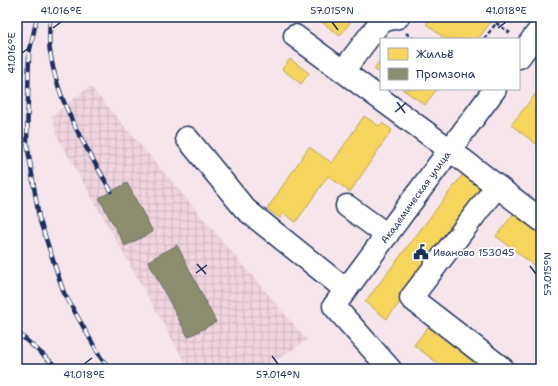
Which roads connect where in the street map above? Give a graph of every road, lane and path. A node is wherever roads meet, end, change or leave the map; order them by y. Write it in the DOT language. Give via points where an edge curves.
graph roads {
  1 [pos="398,17"];
  2 [pos="501,17"];
  3 [pos="496,23"];
  4 [pos="541,28"];
  5 [pos="510,33"];
  6 [pos="295,36"];
  7 [pos="485,38"];
  8 [pos="520,56"];
  9 [pos="343,71"];
  10 [pos="494,90"];
  11 [pos="187,138"];
  12 [pos="450,150"];
  13 [pos="497,186"];
  14 [pos="347,206"];
  15 [pos="539,216"];
  16 [pos="387,235"];
  17 [pos="340,298"];
  18 [pos="390,369"];
  19 [pos="503,369"];
  1 -- 9 [label="street" via="381,21"];
  2 -- 3 [label="path"];
  3 -- 5 [label="path"];
  3 -- 7 [label="path"];
  4 -- 8 [label="street"];
  6 -- 9 [label="street"];
  9 -- 12 [label="street"];
  10 -- 12 [label="street, Академическая улица"];
  11 -- 17 [label="street" via="245,209"];
  12 -- 13 [label="street"];
  12 -- 16 [label="street, Академическая улица"];
  13 -- 15 [label="street"];
  13 -- 19 [label="street" via="411,298"];
  14 -- 16 [label="street"];
  16 -- 17 [label="street, Академическая улица"];
  17 -- 18 [label="street"];
}
